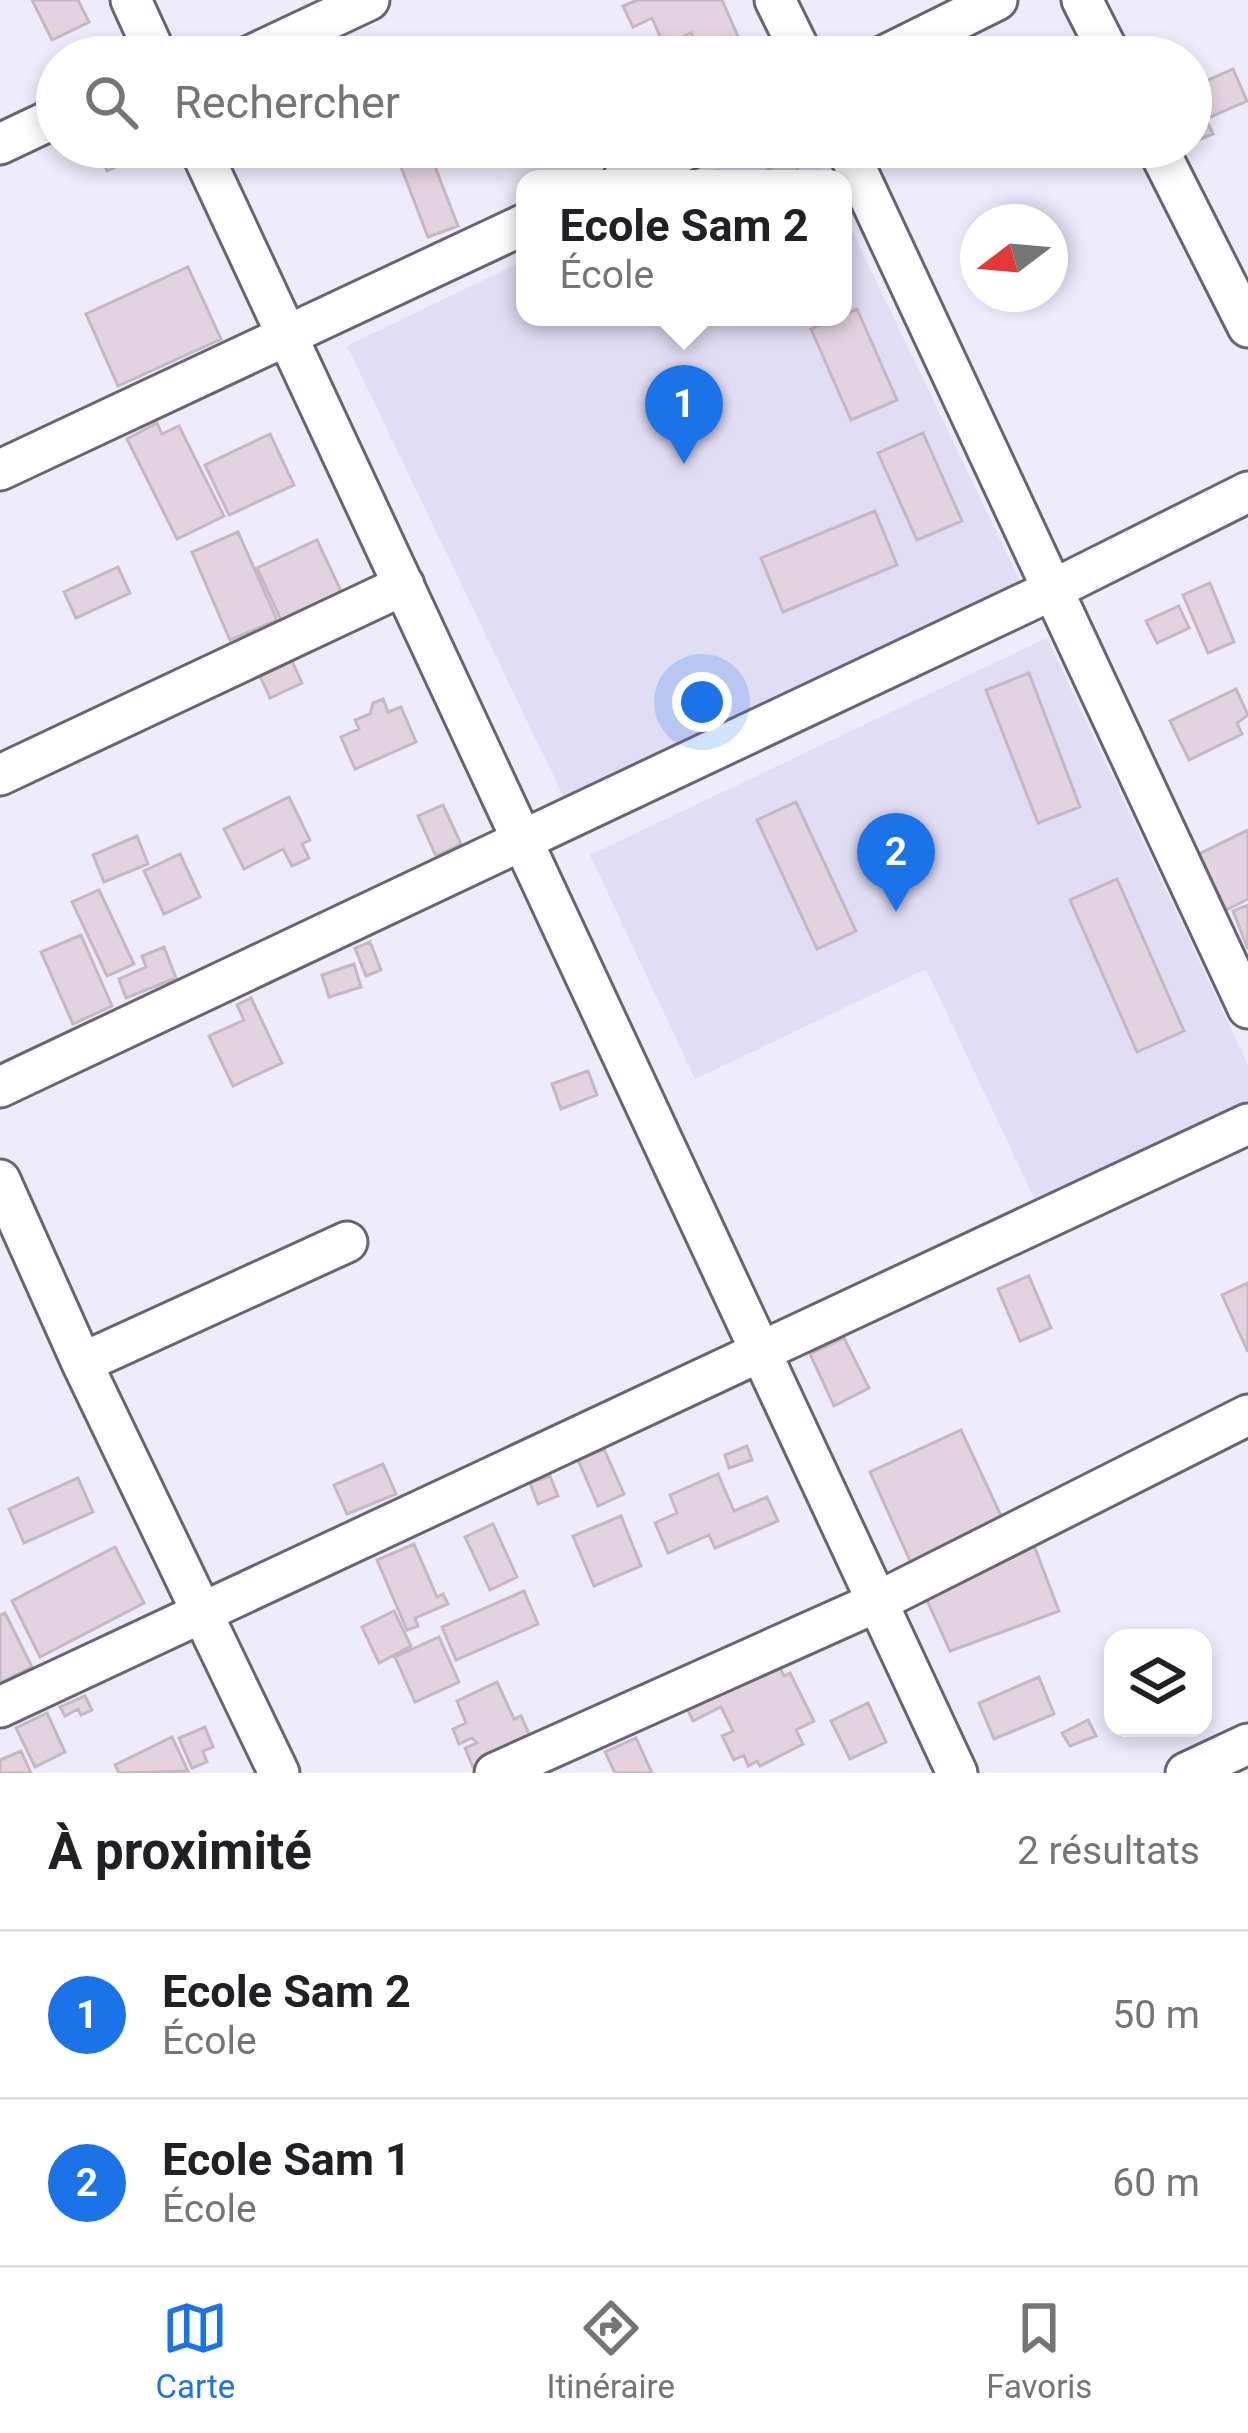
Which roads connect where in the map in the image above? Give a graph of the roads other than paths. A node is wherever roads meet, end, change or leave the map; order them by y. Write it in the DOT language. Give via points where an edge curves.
graph roads {
  1 [pos="131,0"];
  2 [pos="369,0"];
  3 [pos="775,0"];
  4 [pos="997,0"];
  5 [pos="1082,0"];
  6 [pos="148,36"];
  7 [pos="293,36"];
  8 [pos="793,36"];
  9 [pos="924,36"];
  10 [pos="1100,36"];
  11 [pos="36,127"];
  12 [pos="0,144"];
  13 [pos="209,168"];
  14 [pos="856,168"];
  15 [pos="1168,168"];
  16 [pos="516,228"];
  17 [pos="1248,327"];
  18 [pos="287,335"];
  19 [pos="0,470"];
  20 [pos="1248,492"];
  21 [pos="404,585"];
  22 [pos="1050,591"];
  23 [pos="0,776"];
  24 [pos="523,841"];
  25 [pos="1248,1008"];
  26 [pos="0,1087"];
  27 [pos="1248,1124"];
  28 [pos="0,1180"];
  29 [pos="347,1241"];
  30 [pos="760,1349"];
  31 [pos="82,1363"];
  32 [pos="1248,1415"];
  33 [pos="877,1602"];
  34 [pos="203,1612"];
  35 [pos="0,1707"];
  36 [pos="1248,1744"];
  37 [pos="279,1773"];
  38 [pos="495,1773"];
  39 [pos="957,1773"];
  40 [pos="1186,1773"];
  1 -- 6 [label="street"];
  2 -- 7 [label="street"];
  3 -- 8 [label="street"];
  4 -- 9 [label="street"];
  5 -- 10 [label="street"];
  11 -- 12 [label="street"];
  13 -- 18 [label="street"];
  14 -- 22 [label="street"];
  15 -- 17 [label="street"];
  16 -- 18 [label="street"];
  18 -- 19 [label="street"];
  18 -- 21 [label="street"];
  20 -- 22 [label="street"];
  21 -- 23 [label="street"];
  21 -- 24 [label="street"];
  22 -- 24 [label="street"];
  22 -- 25 [label="street"];
  24 -- 26 [label="street"];
  24 -- 30 [label="street"];
  27 -- 30 [label="street"];
  28 -- 31 [label="street"];
  29 -- 31 [label="street"];
  30 -- 33 [label="street"];
  30 -- 34 [label="street"];
  31 -- 34 [label="street"];
  32 -- 33 [label="street"];
  33 -- 38 [label="street"];
  33 -- 39 [label="street"];
  34 -- 35 [label="street"];
  34 -- 37 [label="street"];
  36 -- 40 [label="street"];
}
